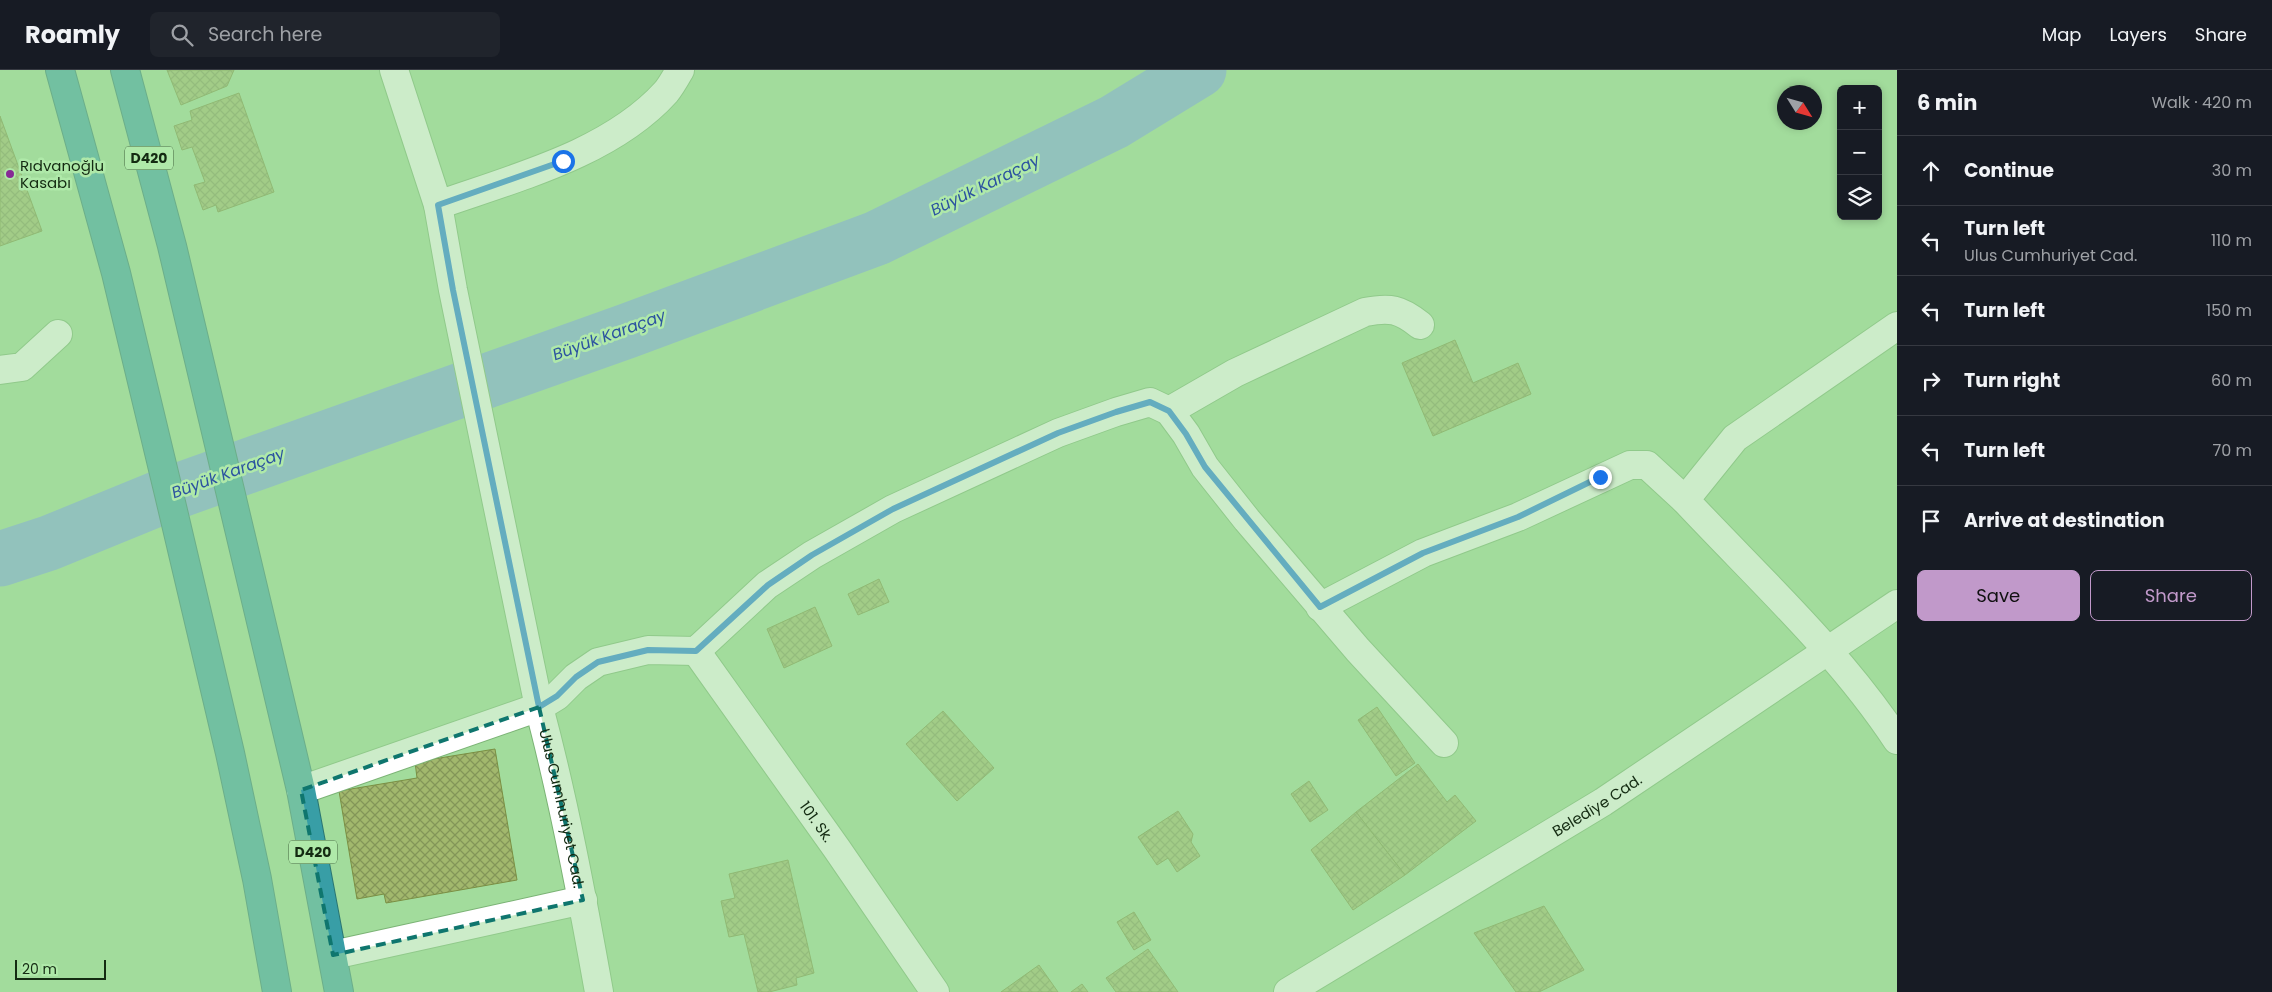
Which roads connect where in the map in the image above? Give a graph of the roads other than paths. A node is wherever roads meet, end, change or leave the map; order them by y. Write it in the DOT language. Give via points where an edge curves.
graph roads {
  1 [pos="60,70"];
  2 [pos="125,70"];
  3 [pos="394,70"];
  4 [pos="680,70"];
  5 [pos="438,205"];
  6 [pos="1420,325"];
  7 [pos="1897,326"];
  8 [pos="58,334"];
  9 [pos="0,370"];
  10 [pos="1169,411"];
  11 [pos="1685,500"];
  12 [pos="1897,604"];
  13 [pos="1320,607"];
  14 [pos="696,651"];
  15 [pos="1827,651"];
  16 [pos="539,707"];
  17 [pos="1897,740"];
  18 [pos="1444,743"];
  19 [pos="301,790"];
  20 [pos="583,900"];
  21 [pos="333,955"];
  22 [pos="277,992"];
  23 [pos="340,992"];
  24 [pos="599,992"];
  25 [pos="935,992"];
  26 [pos="1288,992"];
  1 -- 22 [label="highway" via="116,273 230,753"];
  2 -- 19 [label="highway, D420" via="172,246"];
  3 -- 5 [label="street, Ulus Cumhuriyet Cad."];
  4 -- 5 [label="street" via="666,92 626,127 563,161"];
  5 -- 16 [label="street, Ulus Cumhuriyet Cad."];
  6 -- 10 [label="street" via="1405,314 1386,308 1365,312 1235,373"];
  7 -- 11 [label="street" via="1735,438"];
  8 -- 9 [label="street" via="22,367"];
  10 -- 13 [label="street" via="1205,467"];
  10 -- 14 [label="street" via="1150,402 1116,412 1058,433 893,509 812,555 768,585"];
  11 -- 13 [label="street" via="1647,465 1630,465 1518,517 1423,553"];
  11 -- 15 [label="street"];
  12 -- 15 [label="street, Belediye Cad."];
  13 -- 18 [label="street"];
  14 -- 16 [label="street" via="648,650 598,662"];
  14 -- 25 [label="street, 101. Sk."];
  15 -- 17 [label="street" via="1872,702"];
  15 -- 26 [label="street, Belediye Cad." via="1603,802"];
  16 -- 19 [label="street"];
  16 -- 20 [label="street, Ulus Cumhuriyet Cad."];
  19 -- 21 [label="highway, D420"];
  20 -- 21 [label="street"];
  20 -- 24 [label="street, Ulus Cumhuriyet Cad."];
  21 -- 23 [label="highway, D420"];
}
